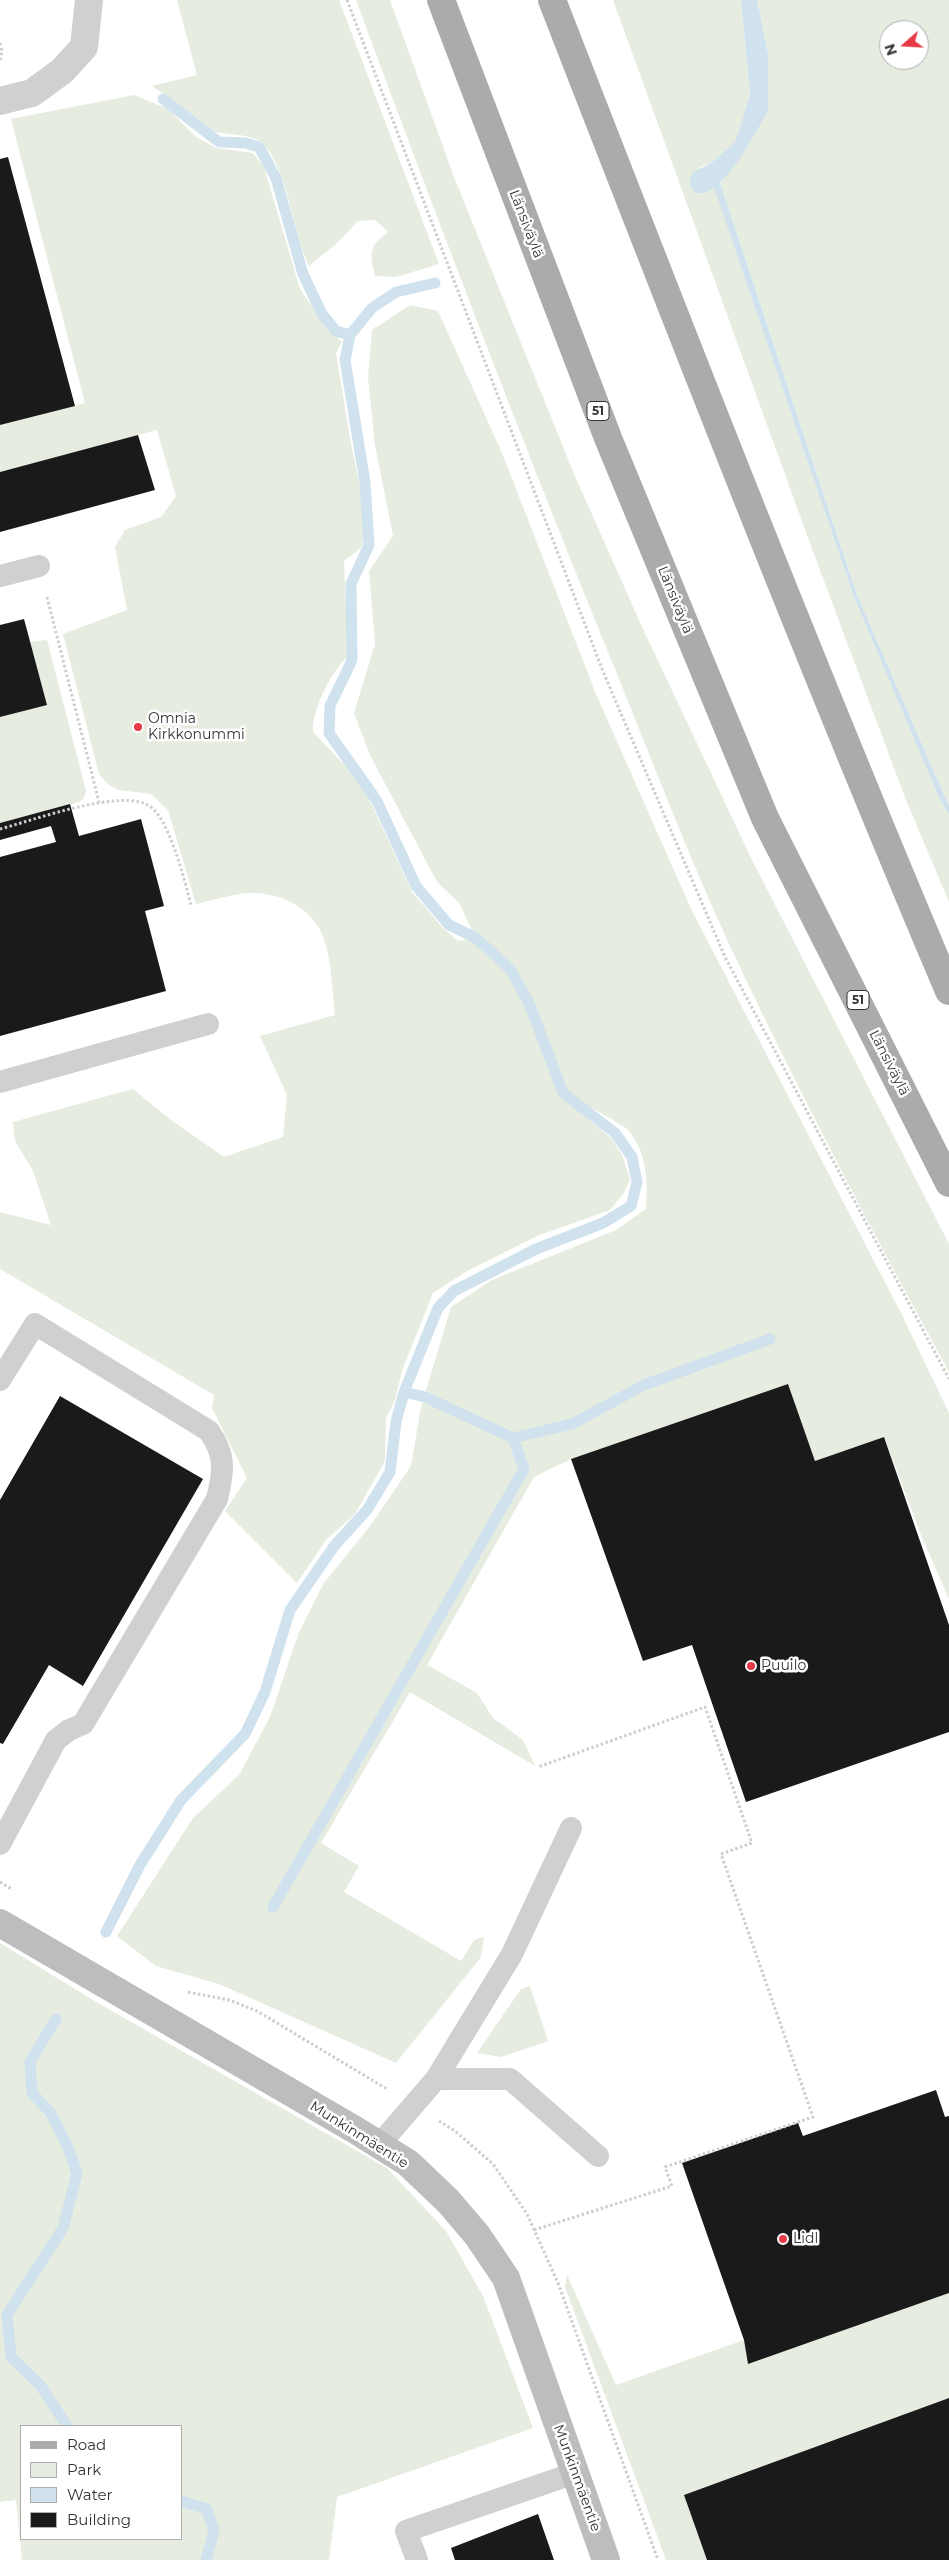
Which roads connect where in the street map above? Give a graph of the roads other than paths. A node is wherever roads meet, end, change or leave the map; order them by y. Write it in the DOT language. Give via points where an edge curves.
graph roads {
  1 [pos="89,0"];
  2 [pos="441,0"];
  3 [pos="552,0"];
  4 [pos="0,101"];
  5 [pos="39,566"];
  6 [pos="0,576"];
  7 [pos="949,991"];
  8 [pos="208,1024"];
  9 [pos="0,1082"];
  10 [pos="949,1183"];
  11 [pos="0,1380"];
  12 [pos="571,1828"];
  13 [pos="0,1844"];
  14 [pos="0,1923"];
  15 [pos="436,2079"];
  16 [pos="379,2145"];
  17 [pos="598,2156"];
  18 [pos="575,2473"];
  19 [pos="417,2560"];
  20 [pos="606,2560"];
  1 -- 4 [label="street" via="84,47 62,71 32,93"];
  2 -- 10 [label="main road, Länsiväylä / 51" via="608,438 765,818"];
  3 -- 7 [label="main road" via="777,578"];
  5 -- 6 [label="lane"];
  8 -- 9 [label="lane"];
  11 -- 13 [label="lane" via="35,1324 209,1431 220,1446 223,1472 217,1499 83,1724 56,1740"];
  12 -- 15 [label="lane" via="512,1954"];
  14 -- 16 [label="street, Munkinmäentie"];
  15 -- 16 [label="lane"];
  15 -- 17 [label="lane" via="510,2079"];
  16 -- 18 [label="street, Munkinmäentie" via="408,2163 448,2200 506,2278"];
  18 -- 19 [label="lane" via="406,2531"];
  18 -- 20 [label="street, Munkinmäentie"];
}
